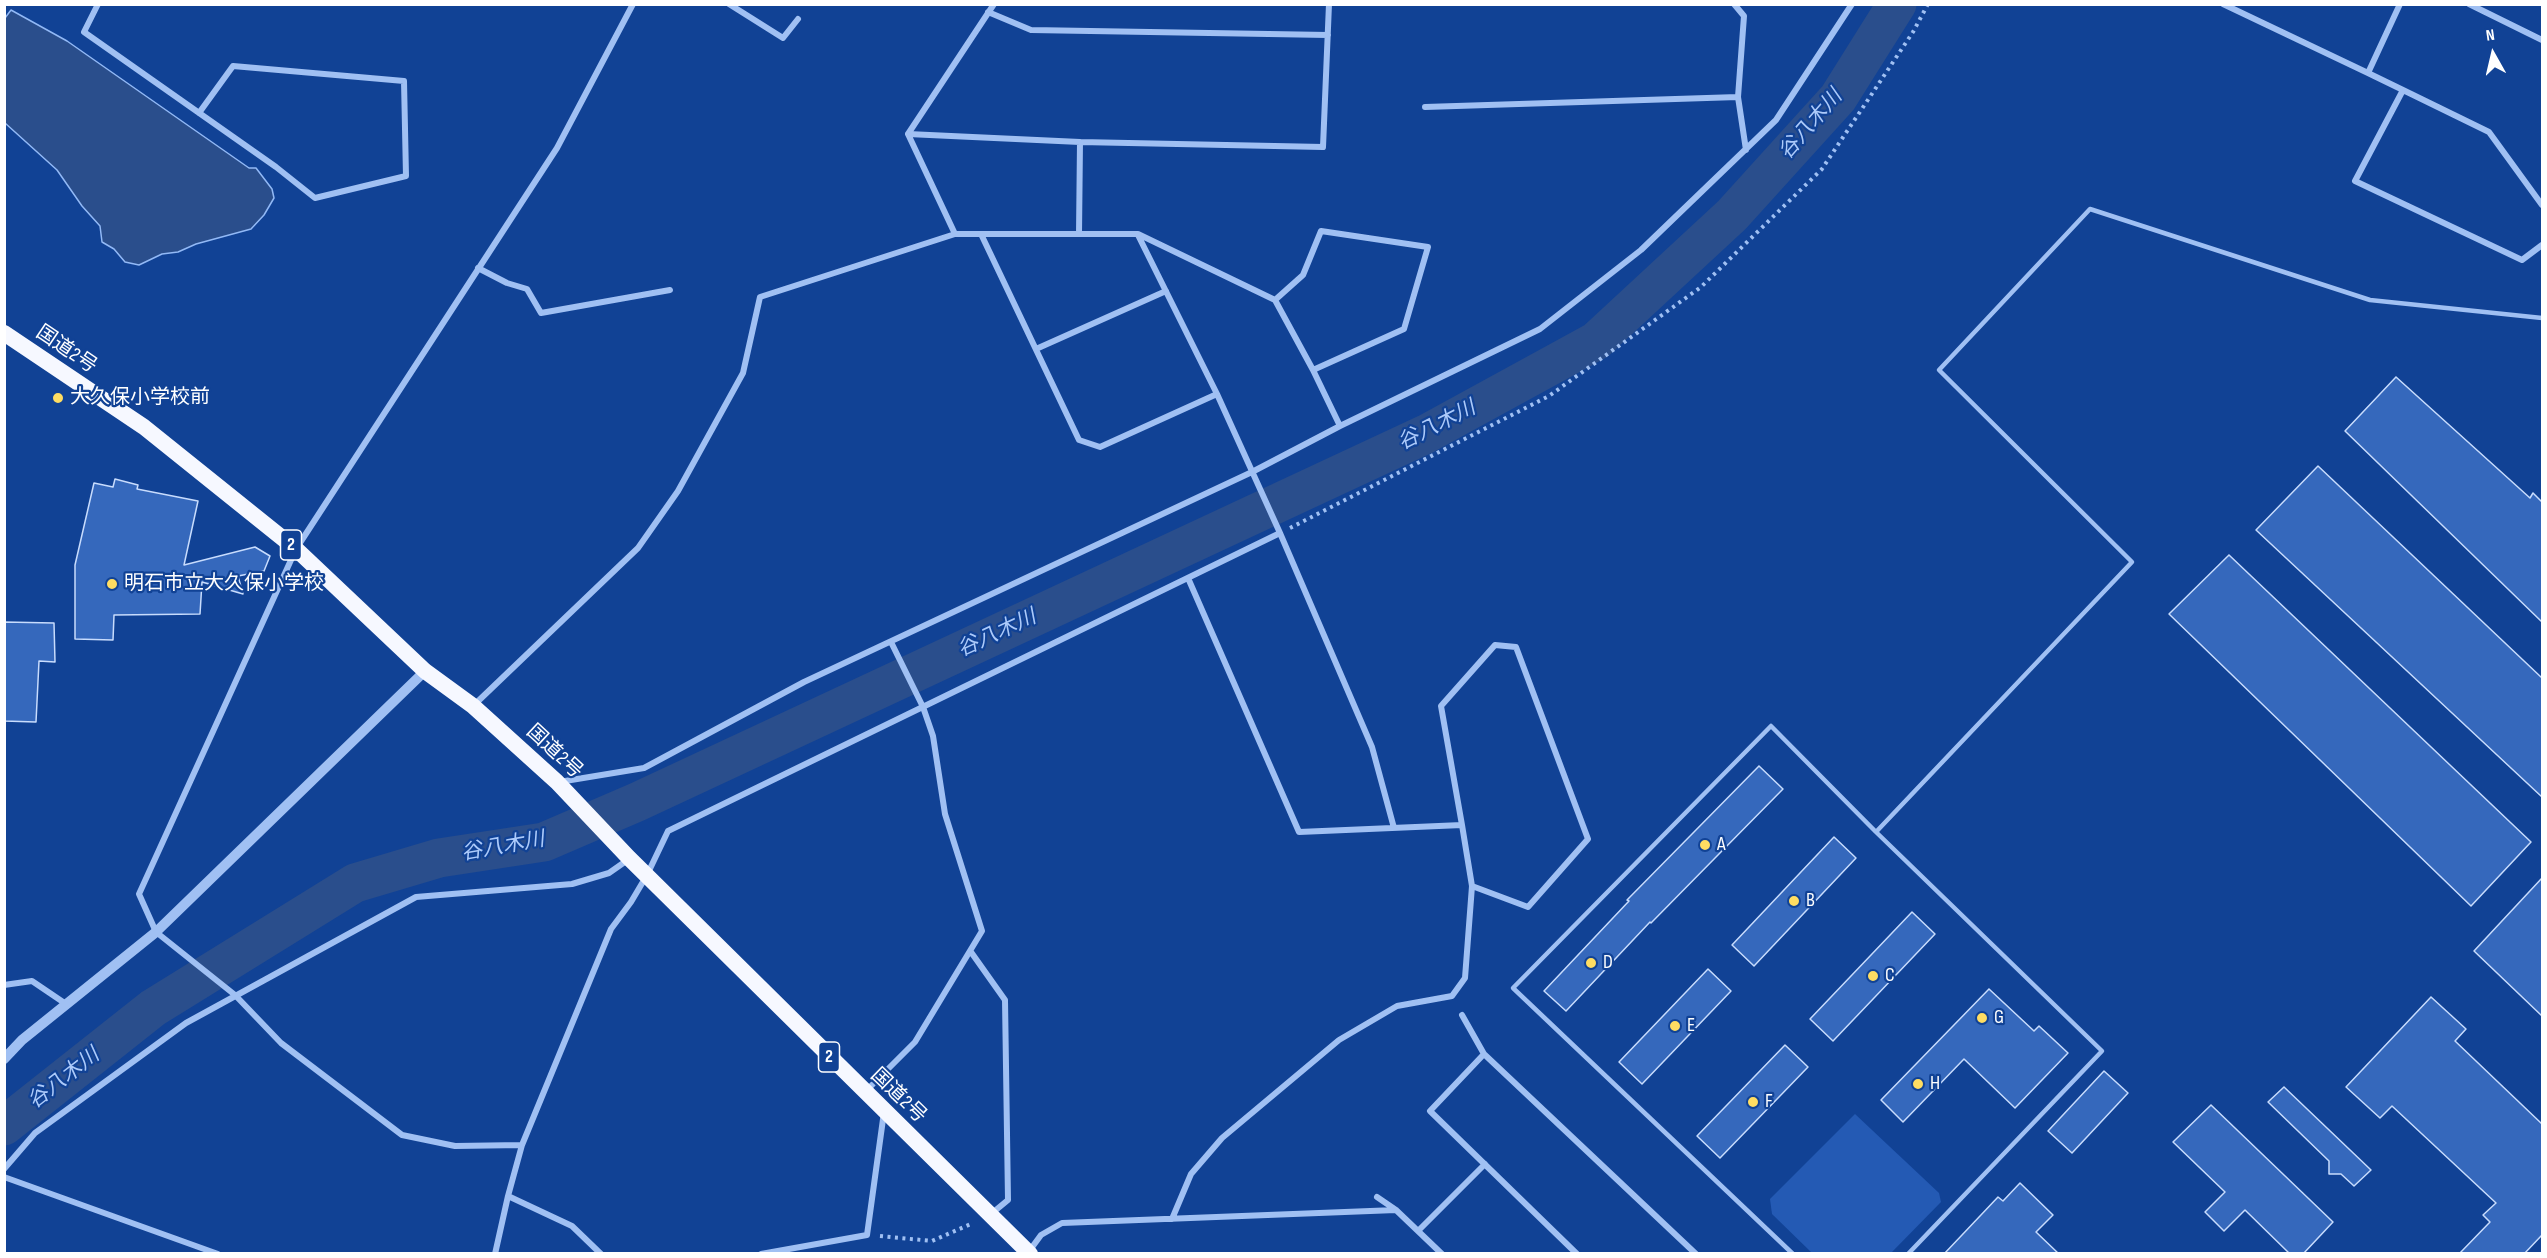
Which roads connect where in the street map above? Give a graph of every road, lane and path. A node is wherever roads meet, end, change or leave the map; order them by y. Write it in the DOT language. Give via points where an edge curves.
graph roads {
  1 [pos="98,4"];
  2 [pos="633,4"];
  3 [pos="729,4"];
  4 [pos="994,4"];
  5 [pos="1329,4"];
  6 [pos="1734,4"];
  7 [pos="1852,4"];
  8 [pos="1928,4"];
  9 [pos="2223,4"];
  10 [pos="2400,4"];
  11 [pos="2469,4"];
  12 [pos="988,12"];
  13 [pos="798,19"];
  14 [pos="1328,34"];
  15 [pos="2542,40"];
  16 [pos="2368,73"];
  17 [pos="2403,90"];
  18 [pos="1738,97"];
  19 [pos="1425,107"];
  20 [pos="199,113"];
  21 [pos="908,134"];
  22 [pos="1080,142"];
  23 [pos="1746,150"];
  24 [pos="2542,205"];
  25 [pos="955,234"];
  26 [pos="981,234"];
  27 [pos="1079,234"];
  28 [pos="1138,234"];
  29 [pos="2542,245"];
  30 [pos="478,268"];
  31 [pos="670,290"];
  32 [pos="1166,291"];
  33 [pos="1275,300"];
  34 [pos="2542,318"];
  35 [pos="4,333"];
  36 [pos="1036,349"];
  37 [pos="1313,370"];
  38 [pos="1217,394"];
  39 [pos="1340,426"];
  40 [pos="1252,472"];
  41 [pos="1280,533"];
  42 [pos="296,549"];
  43 [pos="1188,578"];
  44 [pos="891,642"];
  45 [pos="425,671"];
  46 [pos="473,706"];
  47 [pos="923,707"];
  48 [pos="557,782"];
  49 [pos="1462,825"];
  50 [pos="1394,828"];
  51 [pos="1876,832"];
  52 [pos="629,858"];
  53 [pos="646,875"];
  54 [pos="1472,886"];
  55 [pos="156,932"];
  56 [pos="971,952"];
  57 [pos="4,985"];
  58 [pos="235,995"];
  59 [pos="66,1004"];
  60 [pos="1462,1015"];
  61 [pos="1484,1054"];
  62 [pos="4,1059"];
  63 [pos="864,1092"];
  64 [pos="884,1112"];
  65 [pos="522,1145"];
  66 [pos="1485,1164"];
  67 [pos="4,1169"];
  68 [pos="4,1177"];
  69 [pos="508,1196"];
  70 [pos="1377,1197"];
  71 [pos="1396,1210"];
  72 [pos="990,1215"];
  73 [pos="1172,1219"];
  74 [pos="1418,1231"];
  75 [pos="867,1235"];
  76 [pos="1029,1253"];
  77 [pos="218,1254"];
  78 [pos="495,1254"];
  79 [pos="601,1254"];
  80 [pos="761,1254"];
  81 [pos="1442,1254"];
  82 [pos="1577,1254"];
  83 [pos="1696,1254"];
  84 [pos="1793,1254"];
  85 [pos="1908,1254"];
  1 -- 20 [label="street" via="84,32"];
  2 -- 30 [label="street" via="557,148"];
  3 -- 13 [label="street" via="783,38"];
  4 -- 12 [label="street"];
  5 -- 14 [label="street"];
  6 -- 18 [label="street" via="1744,16"];
  7 -- 23 [label="street" via="1776,120"];
  8 -- 41 [label="path" via="1822,169 1701,287 1549,396"];
  9 -- 16 [label="street"];
  10 -- 16 [label="street"];
  11 -- 15 [label="street"];
  12 -- 14 [label="street" via="1031,30"];
  12 -- 21 [label="street"];
  14 -- 22 [label="street" via="1323,147"];
  16 -- 17 [label="street"];
  17 -- 24 [label="street" via="2489,132"];
  17 -- 29 [label="street" via="2355,181 2522,260"];
  18 -- 19 [label="street"];
  18 -- 23 [label="street"];
  20 -- 20 [label="street" via="315,198 406,176 404,81 233,66"];
  21 -- 22 [label="street"];
  21 -- 25 [label="street"];
  22 -- 27 [label="street"];
  23 -- 39 [label="street" via="1641,250 1540,329"];
  25 -- 26 [label="street"];
  25 -- 46 [label="street" via="760,297 743,373 678,491 638,548"];
  26 -- 27 [label="street"];
  26 -- 36 [label="street"];
  27 -- 28 [label="street"];
  28 -- 32 [label="street"];
  28 -- 33 [label="street"];
  30 -- 31 [label="street" via="527,288 541,313"];
  30 -- 42 [label="street"];
  32 -- 36 [label="street"];
  32 -- 38 [label="street"];
  33 -- 37 [label="street"];
  33 -- 37 [label="street" via="1303,275 1321,231 1428,247 1404,329"];
  34 -- 51 [label="lane" via="2370,300 2090,209 1939,370 2132,562"];
  35 -- 42 [label="highway, 国道2号 / 2" via="144,427"];
  36 -- 38 [label="street" via="1079,440 1100,447"];
  37 -- 39 [label="street"];
  38 -- 40 [label="street"];
  39 -- 40 [label="street"];
  40 -- 41 [label="street"];
  40 -- 44 [label="street"];
  41 -- 43 [label="street"];
  41 -- 50 [label="street" via="1372,747"];
  42 -- 45 [label="highway, 国道2号 / 2"];
  42 -- 55 [label="street" via="139,894"];
  43 -- 47 [label="street"];
  43 -- 50 [label="street" via="1299,832"];
  44 -- 47 [label="street"];
  44 -- 48 [label="street" via="804,682 644,768"];
  45 -- 46 [label="highway, 国道2号 / 2"];
  45 -- 55 [label="street"];
  46 -- 48 [label="highway, 国道2号 / 2"];
  47 -- 53 [label="street" via="668,831"];
  47 -- 56 [label="street" via="933,736 945,814 982,931"];
  48 -- 52 [label="highway, 国道2号 / 2"];
  49 -- 50 [label="street"];
  49 -- 54 [label="street"];
  49 -- 54 [label="street" via="1441,706 1495,645 1516,647 1588,839 1528,907"];
  51 -- 84 [label="lane" via="1771,726 1513,988"];
  51 -- 85 [label="lane" via="2102,1051"];
  52 -- 53 [label="highway, 国道2号 / 2"];
  52 -- 58 [label="street" via="609,873 572,884 416,897"];
  53 -- 63 [label="highway, 国道2号 / 2"];
  53 -- 65 [label="street" via="610,928"];
  54 -- 73 [label="street" via="1465,978 1452,996 1397,1006 1339,1040 1222,1138 1191,1174"];
  55 -- 58 [label="street"];
  55 -- 59 [label="street"];
  56 -- 63 [label="street" via="915,1042"];
  56 -- 72 [label="street" via="1005,1000 1008,1200"];
  57 -- 59 [label="street" via="32,981"];
  58 -- 65 [label="street" via="281,1043 402,1135 455,1146"];
  58 -- 67 [label="street" via="186,1023 35,1133"];
  59 -- 62 [label="street"];
  60 -- 61 [label="street"];
  61 -- 66 [label="street" via="1430,1111"];
  61 -- 83 [label="street"];
  63 -- 64 [label="highway, 国道2号 / 2"];
  64 -- 72 [label="highway, 国道2号 / 2"];
  64 -- 75 [label="street"];
  65 -- 69 [label="street"];
  66 -- 74 [label="street"];
  66 -- 82 [label="street"];
  68 -- 77 [label="street"];
  69 -- 78 [label="street"];
  69 -- 79 [label="street" via="572,1226"];
  70 -- 71 [label="street"];
  71 -- 73 [label="street"];
  71 -- 74 [label="street"];
  72 -- 75 [label="path" via="932,1241"];
  72 -- 76 [label="highway, 国道2号 / 2"];
  73 -- 76 [label="street" via="1062,1223 1041,1235"];
  74 -- 81 [label="street"];
  75 -- 80 [label="street"];
}
